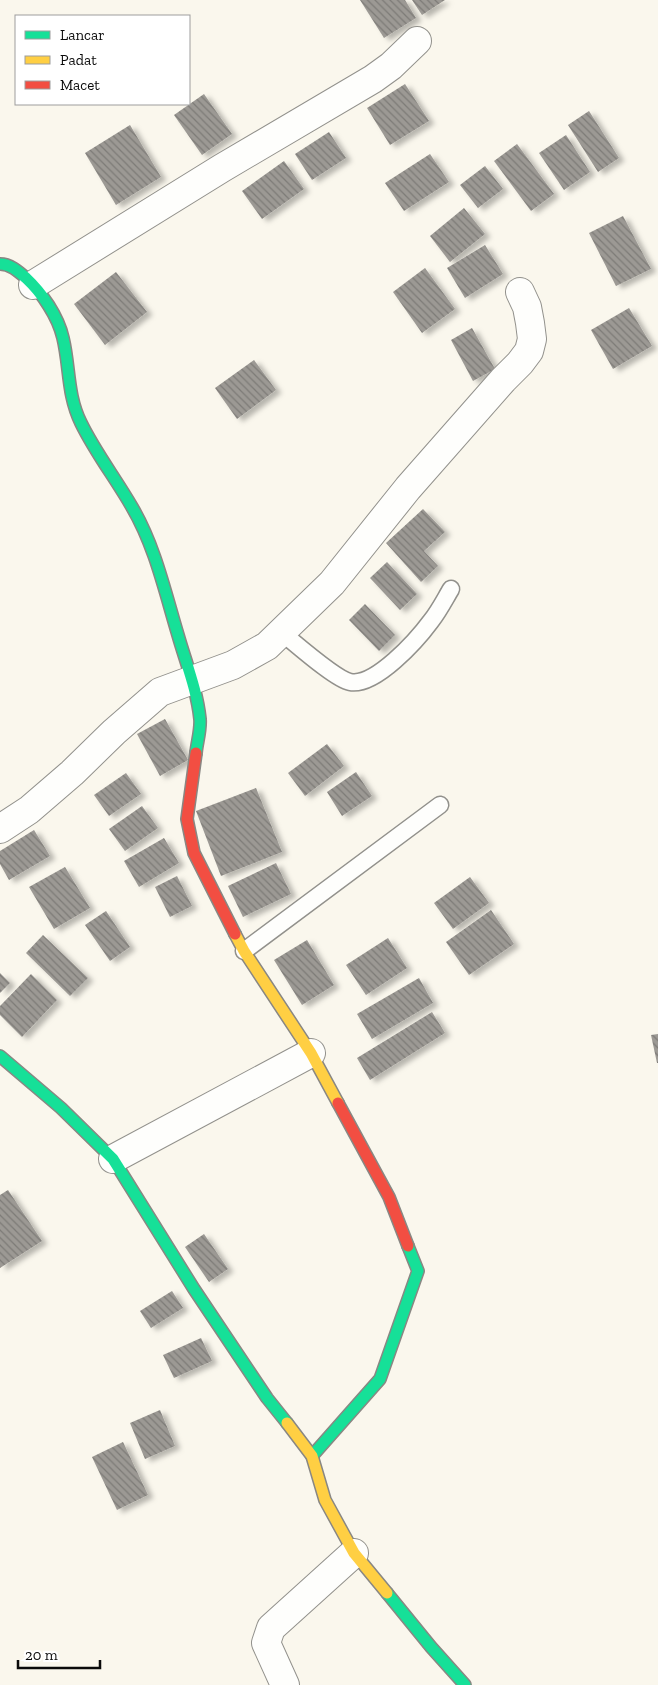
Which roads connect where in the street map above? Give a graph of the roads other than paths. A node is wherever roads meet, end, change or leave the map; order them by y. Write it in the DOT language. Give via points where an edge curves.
graph roads {
  1 [pos="417,42"];
  2 [pos="0,264"];
  3 [pos="33,285"];
  4 [pos="520,292"];
  5 [pos="451,588"];
  6 [pos="281,632"];
  7 [pos="190,680"];
  8 [pos="440,805"];
  9 [pos="0,829"];
  10 [pos="244,951"];
  11 [pos="311,1053"];
  12 [pos="0,1056"];
  13 [pos="113,1159"];
  14 [pos="312,1456"];
  15 [pos="354,1553"];
  16 [pos="285,1685"];
  17 [pos="465,1685"];
  1 -- 3 [label="street" via="373,79"];
  2 -- 3 [label="street" via="18,271"];
  3 -- 7 [label="street" via="60,326 69,384 81,423 143,529 160,574"];
  4 -- 6 [label="street" via="527,307 532,339 520,363 408,488 332,583"];
  5 -- 6 [label="lane" via="432,621 408,648 390,665 362,681 350,682 333,673"];
  6 -- 7 [label="street" via="266,646 233,665"];
  7 -- 9 [label="street" via="160,692 29,810"];
  7 -- 10 [label="street" via="200,722 187,819 194,853"];
  8 -- 10 [label="lane"];
  10 -- 11 [label="street"];
  11 -- 13 [label="street"];
  11 -- 14 [label="street" via="389,1197 418,1271 380,1379"];
  12 -- 13 [label="street" via="61,1108"];
  13 -- 14 [label="street" via="194,1289 262,1390"];
  14 -- 15 [label="street" via="325,1500"];
  15 -- 16 [label="street" via="271,1628 266,1643"];
  15 -- 17 [label="street"];
}
